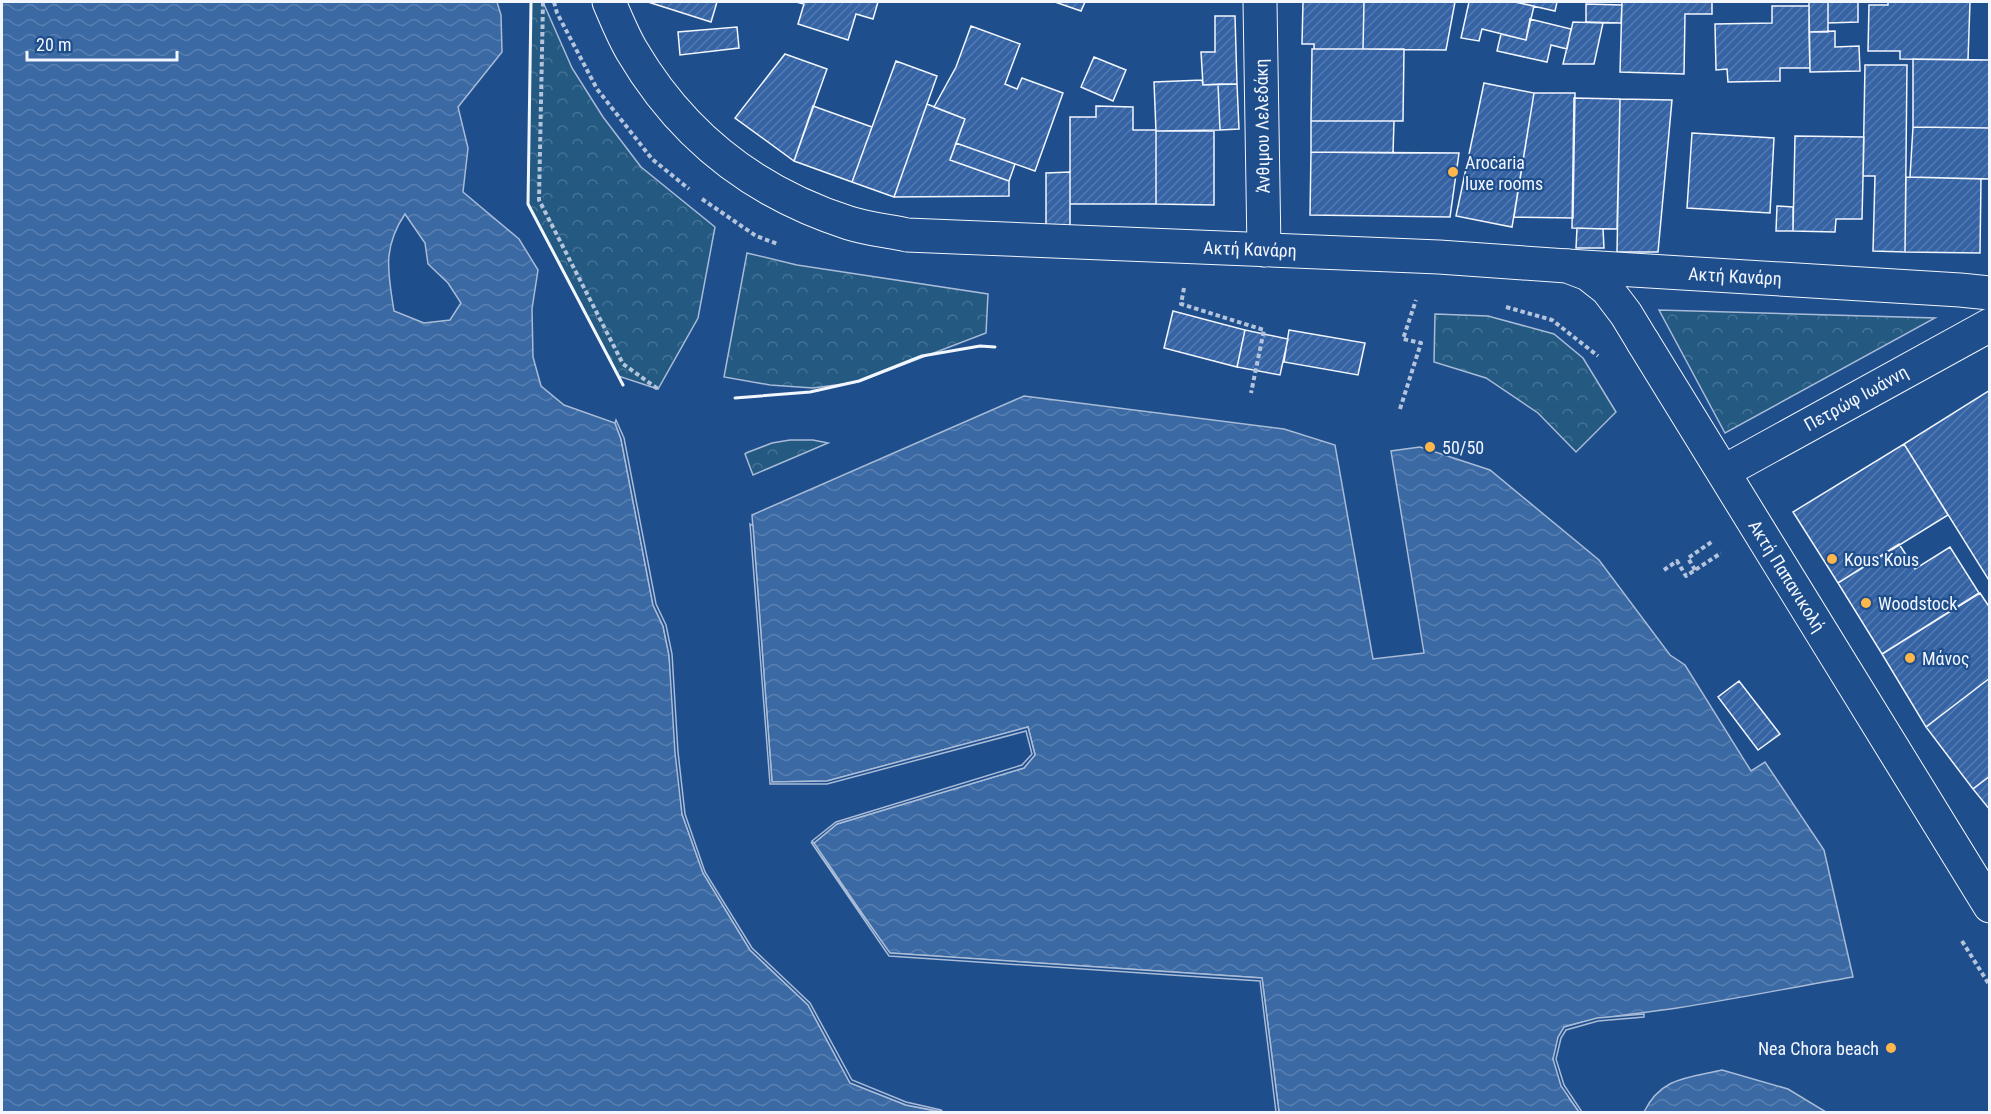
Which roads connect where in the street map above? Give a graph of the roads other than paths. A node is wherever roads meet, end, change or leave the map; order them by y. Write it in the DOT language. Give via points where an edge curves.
graph roads {
  1 [pos="609,2"];
  2 [pos="1260,2"];
  3 [pos="1264,250"];
  4 [pos="1567,266"];
  5 [pos="1989,293"];
  6 [pos="1989,325"];
  7 [pos="1723,472"];
  8 [pos="1984,883"];
  1 -- 3 [label="street, Ακτή Κανάρη" via="631,50 663,98 702,141 747,176 797,204 851,224 907,235"];
  2 -- 3 [label="street, Άνθιμου Λελεδάκη"];
  3 -- 4 [label="street, Ακτή Κανάρη"];
  4 -- 5 [label="street, Ακτή Κανάρη"];
  4 -- 7 [label="street, Ακτή Παπανικολή" via="1588,274 1607,289 1626,314"];
  6 -- 7 [label="street, Πετρώφ Ιωάννη"];
  7 -- 8 [label="street, Ακτή Παπανικολή"];
}
